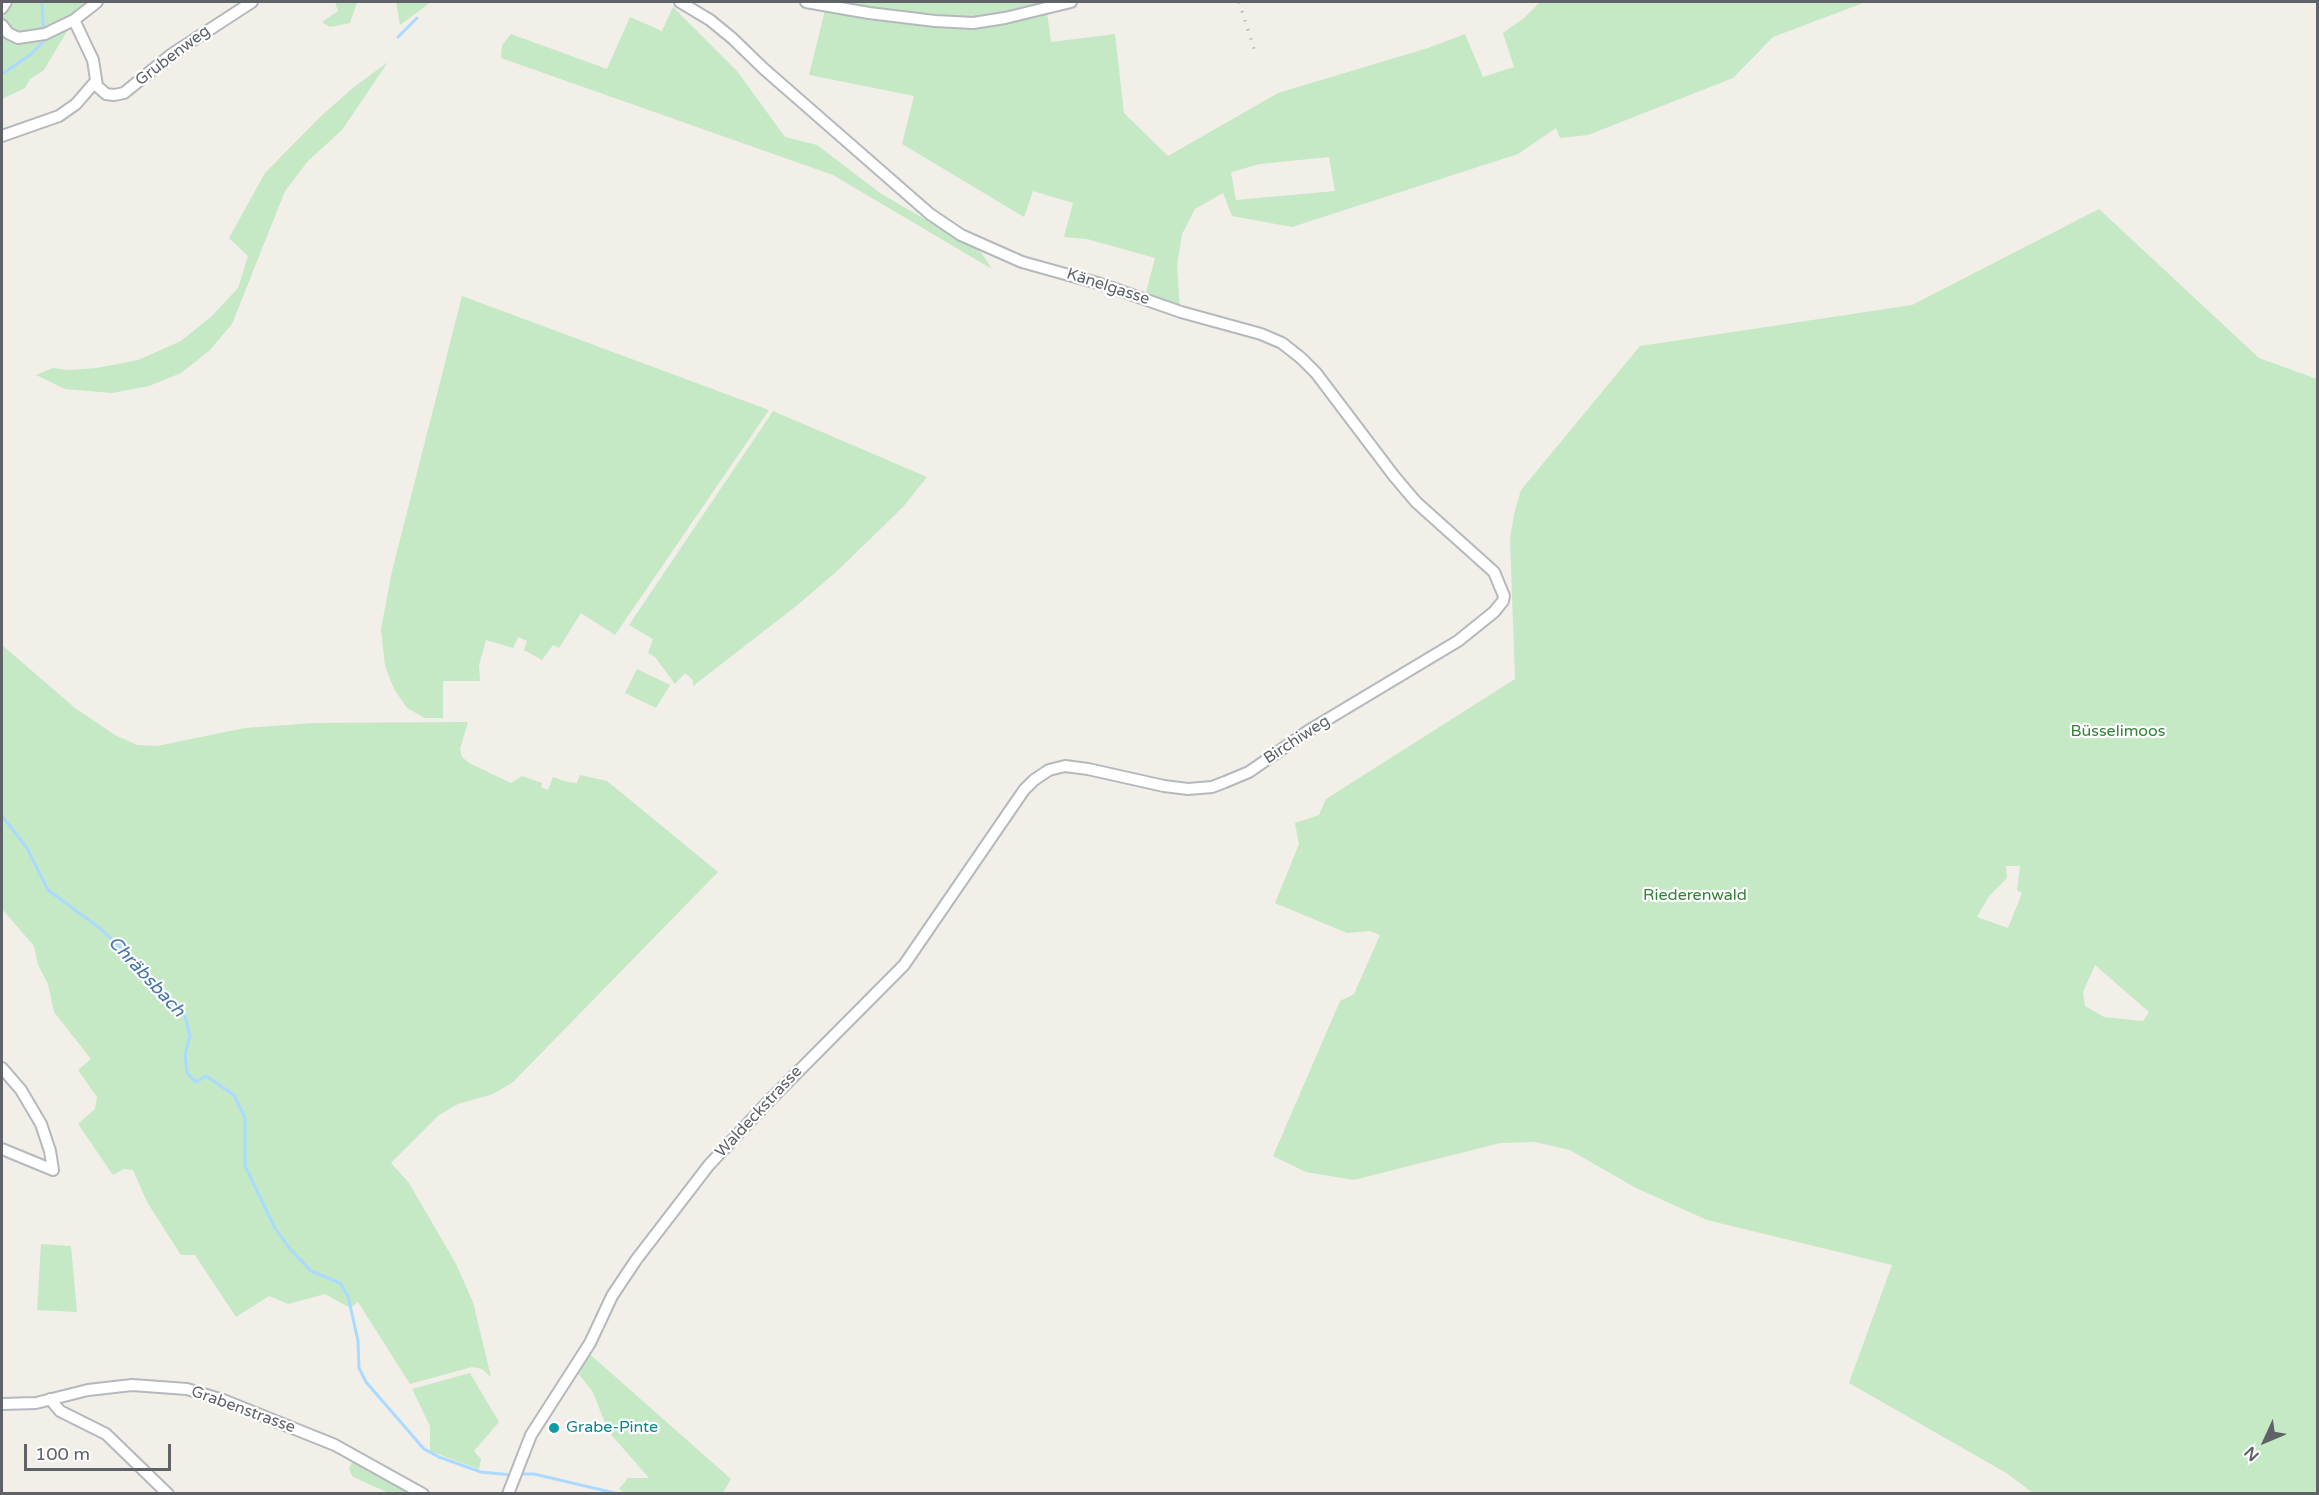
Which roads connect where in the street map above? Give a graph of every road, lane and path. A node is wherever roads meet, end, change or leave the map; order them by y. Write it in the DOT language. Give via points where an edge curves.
graph roads {
  1 [pos="6,2"];
  2 [pos="97,2"];
  3 [pos="252,2"];
  4 [pos="680,2"];
  5 [pos="806,2"];
  6 [pos="1071,2"];
  7 [pos="2,8"];
  8 [pos="75,20"];
  9 [pos="2,25"];
  10 [pos="95,82"];
  11 [pos="2,136"];
  12 [pos="1504,596"];
  13 [pos="1057,767"];
  14 [pos="2,1068"];
  15 [pos="2,1149"];
  16 [pos="50,1399"];
  17 [pos="2,1404"];
  18 [pos="168,1494"];
  19 [pos="423,1494"];
  20 [pos="508,1494"];
  1 -- 7 [label="street"];
  2 -- 8 [label="street"];
  3 -- 10 [label="street, Grubenweg" via="172,54 124,93 106,94"];
  4 -- 12 [label="street, Känelgasse" via="732,38 921,206 961,235 1022,262 1261,334 1282,344 1316,373 1416,502 1494,572"];
  5 -- 6 [label="street" via="869,13 973,23"];
  8 -- 9 [label="street" via="45,34 22,38 13,36"];
  8 -- 10 [label="street" via="93,60"];
  10 -- 11 [label="street" via="59,116"];
  12 -- 13 [label="street, Birchiweg" via="1494,612 1458,641 1248,771 1212,787 1164,786 1088,769"];
  13 -- 20 [label="street, Waldeckstrasse" via="1041,774 1024,790 904,965 767,1103 681,1200 612,1296 590,1343 531,1435"];
  14 -- 15 [label="street" via="21,1090 41,1124 53,1170"];
  16 -- 17 [label="street, Grabenstrasse"];
  16 -- 18 [label="street" via="60,1411 106,1434"];
  16 -- 19 [label="street, Grabenstrasse" via="132,1385 199,1392 335,1445"];
}
